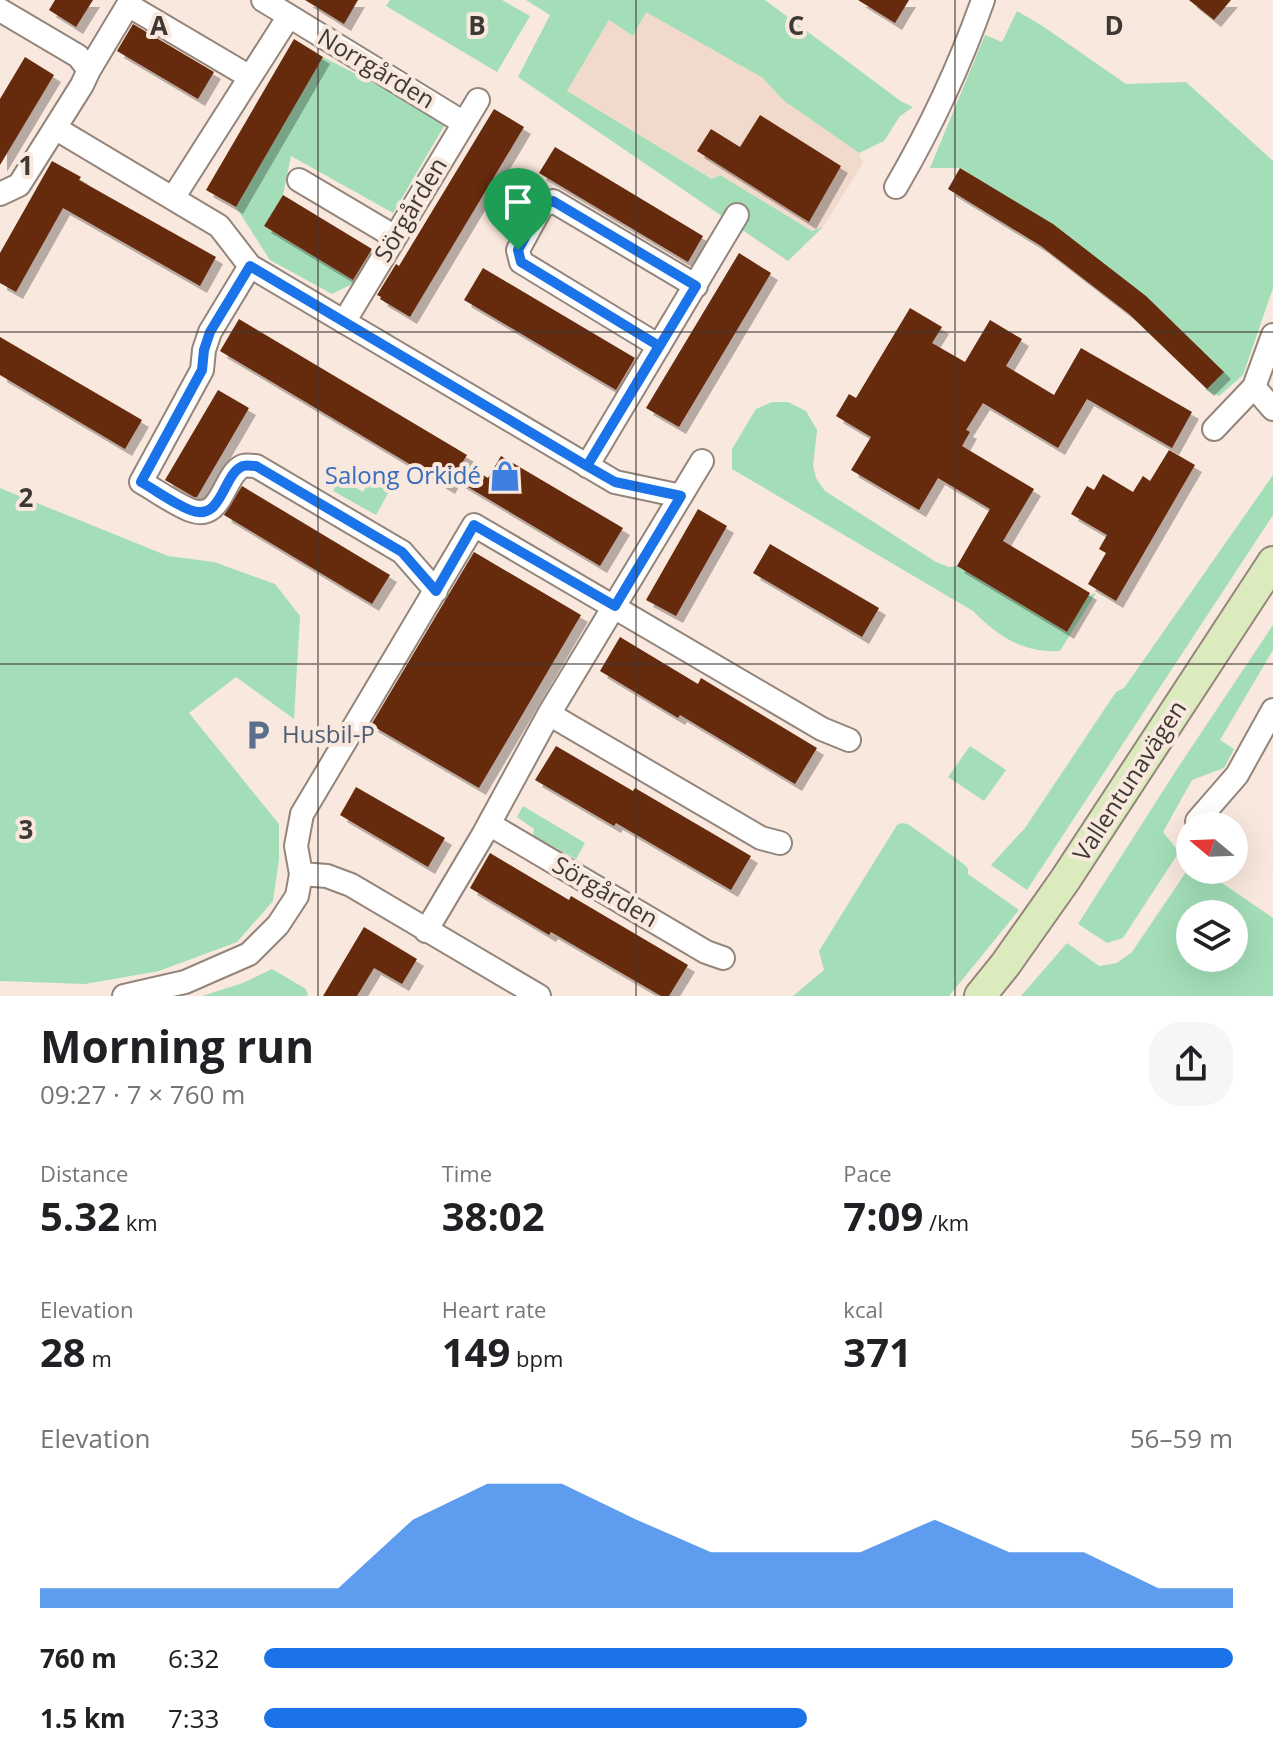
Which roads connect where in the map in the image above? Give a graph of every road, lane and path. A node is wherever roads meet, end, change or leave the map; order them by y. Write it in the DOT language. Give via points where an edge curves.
graph roads {
  1 [pos="263,0"];
  2 [pos="983,0"];
  3 [pos="129,2"];
  4 [pos="0,10"];
  5 [pos="289,16"];
  6 [pos="89,70"];
  7 [pos="250,77"];
  8 [pos="478,100"];
  9 [pos="464,123"];
  10 [pos="55,128"];
  11 [pos="299,180"];
  12 [pos="896,187"];
  13 [pos="10,190"];
  14 [pos="173,198"];
  15 [pos="737,215"];
  16 [pos="395,237"];
  17 [pos="250,266"];
  18 [pos="696,286"];
  19 [pos="344,322"];
  20 [pos="1273,335"];
  21 [pos="659,346"];
  22 [pos="1254,387"];
  23 [pos="1273,409"];
  24 [pos="1214,429"];
  25 [pos="702,461"];
  26 [pos="587,466"];
  27 [pos="681,496"];
  28 [pos="1273,562"];
  29 [pos="436,591"];
  30 [pos="615,606"];
  31 [pos="1273,710"];
  32 [pos="549,714"];
  33 [pos="849,740"];
  34 [pos="1205,812"];
  35 [pos="489,824"];
  36 [pos="780,843"];
  37 [pos="301,874"];
  38 [pos="426,931"];
  39 [pos="723,958"];
  40 [pos="124,996"];
  41 [pos="539,996"];
  42 [pos="980,996"];
  1 -- 5 [label="street, Norrgården"];
  2 -- 12 [label="street" via="926,135"];
  3 -- 6 [label="street"];
  3 -- 7 [label="street"];
  4 -- 6 [label="street" via="78,56"];
  5 -- 7 [label="street"];
  5 -- 9 [label="street, Norrgården"];
  6 -- 10 [label="street"];
  7 -- 14 [label="street"];
  8 -- 9 [label="street, Sörgården"];
  9 -- 16 [label="street, Sörgården"];
  10 -- 13 [label="street"];
  10 -- 14 [label="street"];
  11 -- 16 [label="street"];
  14 -- 17 [label="street" via="219,226"];
  15 -- 18 [label="street"];
  16 -- 19 [label="street, Sörgården"];
  17 -- 19 [label="street"];
  17 -- 29 [label="street" via="210,332 202,370 141,482 203,512 214,507 236,472 256,466 402,552"];
  18 -- 21 [label="street"];
  18 -- 21 [label="street" via="553,201 542,206 518,250 521,262"];
  19 -- 26 [label="street"];
  20 -- 22 [label="street"];
  21 -- 26 [label="street"];
  22 -- 23 [label="street"];
  22 -- 24 [label="street"];
  25 -- 27 [label="street"];
  26 -- 27 [label="street" via="615,482"];
  27 -- 30 [label="street"];
  28 -- 42 [label="main road, Vallentunavägen" via="1065,880"];
  29 -- 30 [label="street" via="474,525"];
  29 -- 37 [label="street" via="302,814 296,846"];
  30 -- 32 [label="street"];
  30 -- 33 [label="street"];
  31 -- 34 [label="street" via="1237,775"];
  32 -- 35 [label="street"];
  32 -- 36 [label="street" via="761,838"];
  35 -- 38 [label="street"];
  35 -- 39 [label="street, Sörgården"];
  37 -- 38 [label="street" via="351,885"];
  37 -- 40 [label="street" via="297,896 249,954 185,982"];
  38 -- 41 [label="street"];
}
